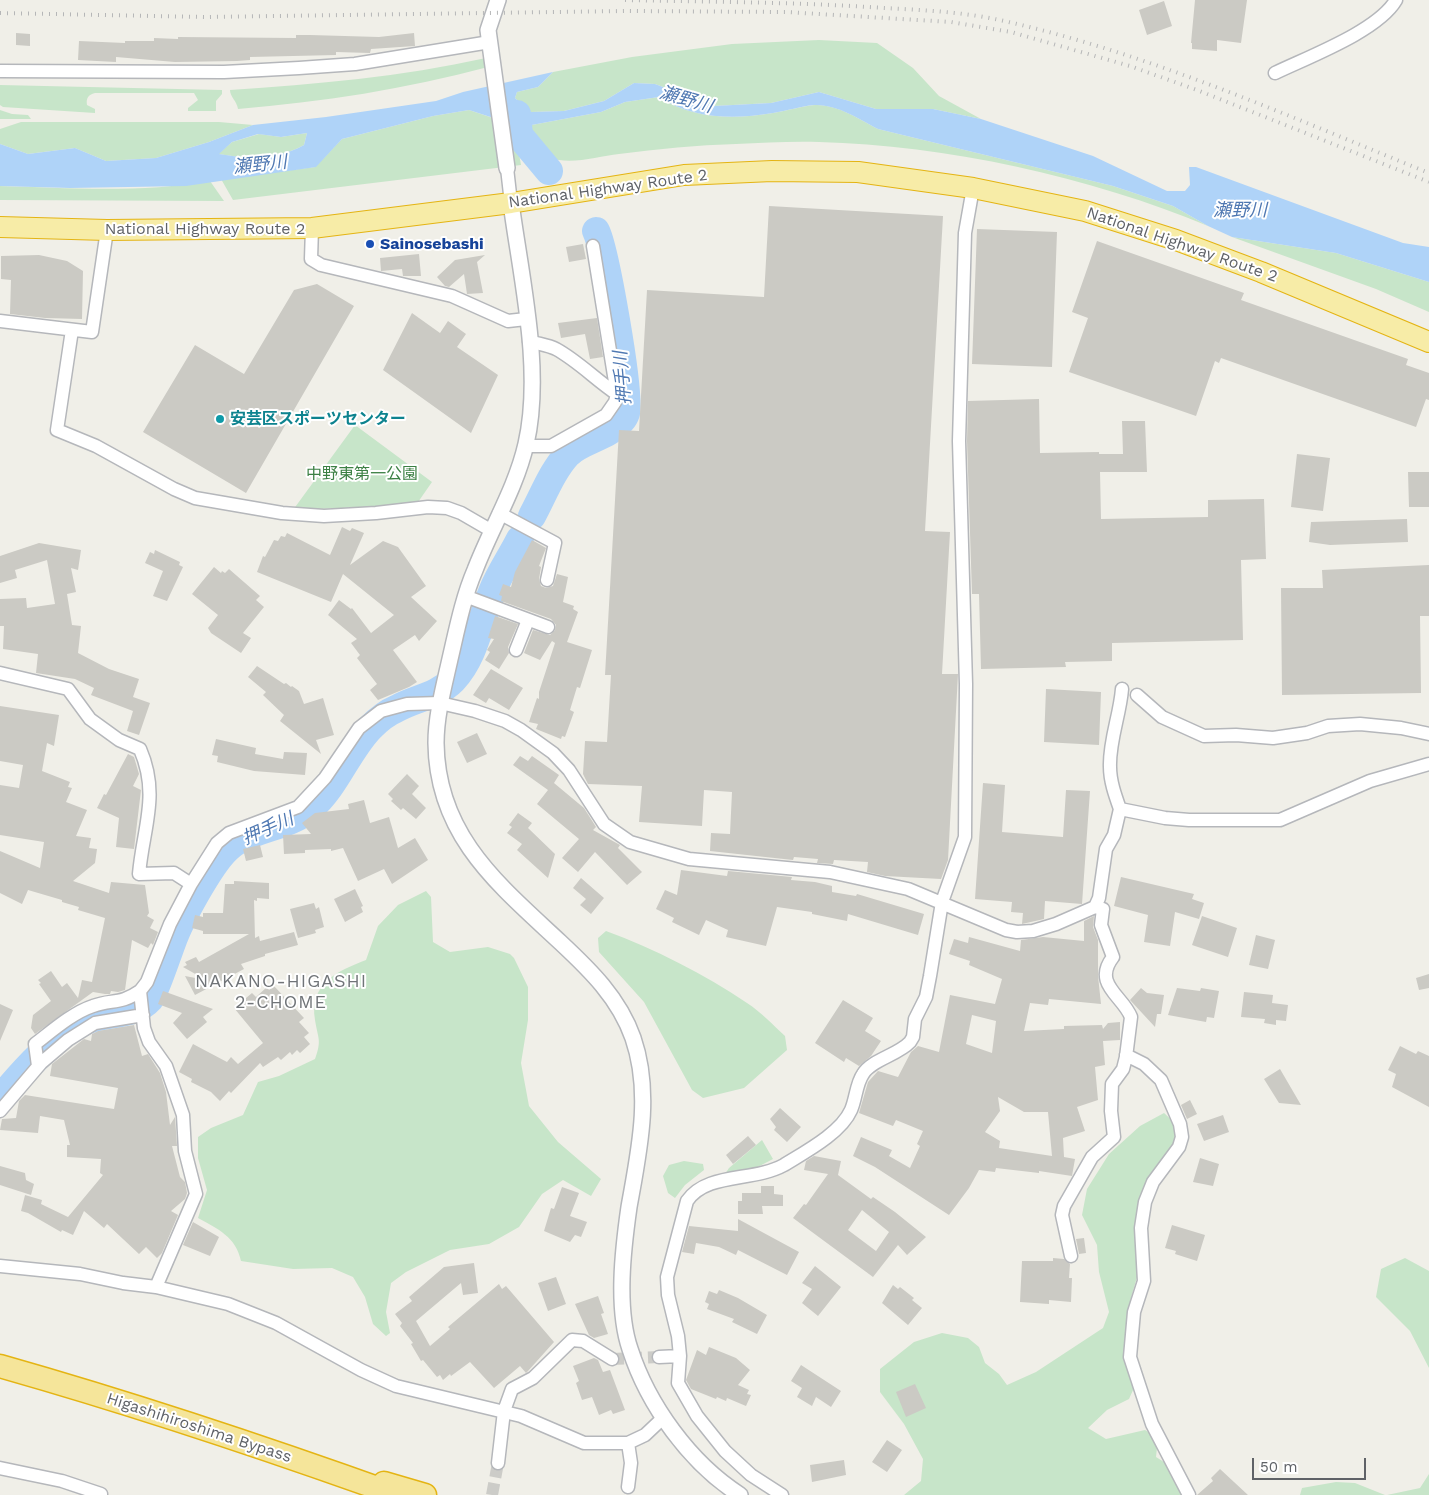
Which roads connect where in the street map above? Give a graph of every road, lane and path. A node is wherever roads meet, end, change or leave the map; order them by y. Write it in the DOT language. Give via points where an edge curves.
graph roads {
  1 [pos="498,0"];
  2 [pos="1396,0"];
  3 [pos="491,49"];
  4 [pos="0,70"];
  5 [pos="1275,73"];
  6 [pos="506,168"];
  7 [pos="973,188"];
  8 [pos="511,203"];
  9 [pos="0,227"];
  10 [pos="312,228"];
  11 [pos="107,230"];
  12 [pos="593,246"];
  13 [pos="526,319"];
  14 [pos="0,321"];
  15 [pos="72,330"];
  16 [pos="529,341"];
  17 [pos="1429,342"];
  18 [pos="617,394"];
  19 [pos="526,446"];
  20 [pos="500,514"];
  21 [pos="492,531"];
  22 [pos="547,580"];
  23 [pos="465,596"];
  24 [pos="528,620"];
  25 [pos="548,628"];
  26 [pos="516,650"];
  27 [pos="0,673"];
  28 [pos="1122,689"];
  29 [pos="1137,696"];
  30 [pos="440,703"];
  31 [pos="1429,734"];
  32 [pos="1429,764"];
  33 [pos="1120,809"];
  34 [pos="191,884"];
  35 [pos="942,902"];
  36 [pos="1095,907"];
  37 [pos="140,991"];
  38 [pos="143,1015"];
  39 [pos="1126,1054"];
  40 [pos="38,1065"];
  41 [pos="0,1111"];
  42 [pos="1071,1256"];
  43 [pos="0,1266"];
  44 [pos="156,1287"];
  45 [pos="680,1356"];
  46 [pos="659,1357"];
  47 [pos="612,1359"];
  48 [pos="0,1366"];
  49 [pos="504,1411"];
  50 [pos="663,1418"];
  51 [pos="628,1443"];
  52 [pos="261,1448"];
  53 [pos="498,1463"];
  54 [pos="0,1468"];
  55 [pos="628,1487"];
  56 [pos="101,1494"];
  57 [pos="376,1495"];
  58 [pos="397,1495"];
  59 [pos="425,1495"];
  60 [pos="740,1495"];
  61 [pos="782,1495"];
  62 [pos="1189,1495"];
  1 -- 3 [label="street" via="489,21"];
  2 -- 5 [label="street" via="1387,13 1338,43"];
  3 -- 4 [label="street" via="356,64 224,72"];
  3 -- 6 [label="street"];
  6 -- 8 [label="street"];
  7 -- 8 [label="highway, National Highway Route 2" via="858,172 772,171 684,175"];
  7 -- 17 [label="highway, National Highway Route 2" via="1085,211 1176,240"];
  7 -- 35 [label="street" via="966,232 959,441 966,684 965,837"];
  8 -- 10 [label="highway, National Highway Route 2"];
  8 -- 13 [label="street"];
  9 -- 11 [label="highway, National Highway Route 2"];
  10 -- 11 [label="highway, National Highway Route 2"];
  10 -- 13 [label="street" via="311,259 321,265 452,296 508,321"];
  11 -- 15 [label="street" via="92,332"];
  12 -- 18 [label="street"];
  13 -- 16 [label="street"];
  14 -- 15 [label="street"];
  15 -- 21 [label="street" via="57,430 96,446 174,489 195,498 282,514 324,516 447,508"];
  16 -- 18 [label="street" via="560,351"];
  16 -- 19 [label="street" via="532,387"];
  18 -- 19 [label="street" via="616,402 606,415 551,446"];
  19 -- 20 [label="street"];
  20 -- 21 [label="street"];
  20 -- 22 [label="street" via="555,543"];
  21 -- 23 [label="street"];
  23 -- 24 [label="street"];
  23 -- 30 [label="street"];
  24 -- 25 [label="street"];
  24 -- 26 [label="street"];
  27 -- 34 [label="street" via="68,689 90,719 126,744 140,749 148,765 151,794 139,874 174,873"];
  28 -- 33 [label="street" via="1110,763"];
  29 -- 31 [label="street" via="1162,716 1204,736 1273,738 1328,726 1360,724"];
  30 -- 34 [label="street" via="408,704 381,711 359,728 325,778 298,807 229,833 217,843"];
  30 -- 35 [label="street" via="505,721 546,746 569,770 604,824 630,842 689,859 830,872 908,890"];
  30 -- 50 [label="street" via="436,743 443,794 467,846 509,896 589,968 617,1005 634,1039 644,1112 625,1240 624,1305 629,1347"];
  32 -- 33 [label="street" via="1370,781 1280,820 1173,819"];
  33 -- 36 [label="street" via="1114,835 1106,849"];
  34 -- 37 [label="street"];
  35 -- 36 [label="street" via="1017,932 1056,924"];
  35 -- 45 [label="street" via="926,997 915,1019 913,1036 905,1046 863,1074 852,1109 844,1122 822,1142 781,1166 755,1176 712,1182 696,1190 687,1201 667,1277"];
  36 -- 39 [label="street" via="1103,909 1102,925 1113,957 1108,963 1109,988 1132,1017"];
  37 -- 38 [label="street"];
  37 -- 40 [label="street" via="128,999 83,1010 35,1044"];
  38 -- 40 [label="street" via="95,1023"];
  38 -- 44 [label="street" via="149,1042 166,1066 183,1115 185,1151 196,1194"];
  39 -- 42 [label="street" via="1122,1069 1112,1084 1114,1137 1092,1156 1064,1206 1062,1215"];
  39 -- 62 [label="street" via="1144,1064 1161,1080 1180,1124 1182,1137 1144,1202 1141,1228 1144,1281 1134,1312 1130,1357 1152,1424"];
  40 -- 41 [label="street"];
  43 -- 44 [label="street" via="80,1274"];
  44 -- 49 [label="street" via="211,1299 254,1313 396,1386"];
  45 -- 46 [label="street"];
  45 -- 61 [label="street" via="678,1383 697,1416 725,1451 751,1475"];
  47 -- 49 [label="street" via="582,1341 572,1340 533,1378 512,1389"];
  48 -- 52 [label="highway, Higashihiroshima Bypass" via="85,1390"];
  49 -- 51 [label="street" via="584,1443"];
  49 -- 53 [label="street"];
  50 -- 51 [label="street" via="645,1435"];
  50 -- 60 [label="street" via="715,1477"];
  51 -- 55 [label="street" via="631,1463"];
  52 -- 57 [label="highway"];
  52 -- 58 [label="highway, Higashihiroshima Bypass"];
  52 -- 59 [label="highway"];
  54 -- 56 [label="street" via="62,1481"];
}
